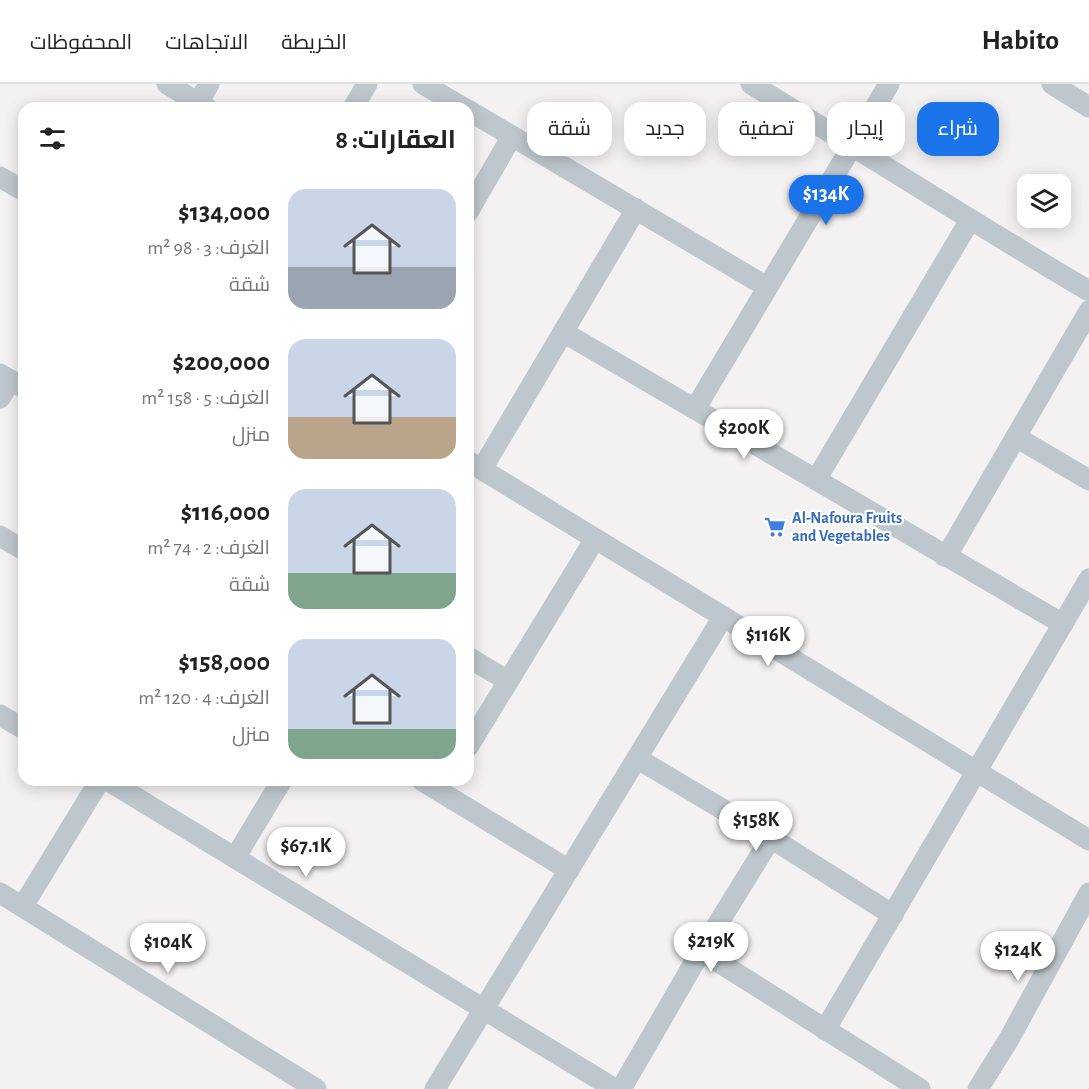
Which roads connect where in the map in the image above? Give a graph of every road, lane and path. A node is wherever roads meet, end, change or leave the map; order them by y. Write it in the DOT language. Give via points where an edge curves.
graph roads {
  1 [pos="167,84"];
  2 [pos="209,84"];
  3 [pos="367,84"];
  4 [pos="423,84"];
  5 [pos="751,84"];
  6 [pos="889,84"];
  7 [pos="1052,84"];
  8 [pos="197,102"];
  9 [pos="203,102"];
  10 [pos="357,102"];
  11 [pos="454,102"];
  12 [pos="878,102"];
  13 [pos="1089,107"];
  14 [pos="474,114"];
  15 [pos="827,129"];
  16 [pos="512,136"];
  17 [pos="845,156"];
  18 [pos="871,156"];
  19 [pos="0,177"];
  20 [pos="18,188"];
  21 [pos="474,202"];
  22 [pos="636,209"];
  23 [pos="970,220"];
  24 [pos="767,287"];
  25 [pos="1089,291"];
  26 [pos="1089,311"];
  27 [pos="564,332"];
  28 [pos="695,409"];
  29 [pos="1016,437"];
  30 [pos="475,465"];
  31 [pos="816,480"];
  32 [pos="1089,480"];
  33 [pos="0,536"];
  34 [pos="595,539"];
  35 [pos="18,546"];
  36 [pos="944,555"];
  37 [pos="1089,579"];
  38 [pos="723,617"];
  39 [pos="1063,624"];
  40 [pos="474,661"];
  41 [pos="508,681"];
  42 [pos="0,714"];
  43 [pos="18,725"];
  44 [pos="474,737"];
  45 [pos="638,759"];
  46 [pos="977,771"];
  47 [pos="96,786"];
  48 [pos="117,786"];
  49 [pos="278,786"];
  50 [pos="445,786"];
  51 [pos="771,838"];
  52 [pos="1089,840"];
  53 [pos="235,858"];
  54 [pos="569,870"];
  55 [pos="0,892"];
  56 [pos="1089,893"];
  57 [pos="23,906"];
  58 [pos="893,915"];
  59 [pos="701,951"];
  60 [pos="484,1010"];
  61 [pos="825,1030"];
  62 [pos="316,1089"];
  63 [pos="435,1089"];
  64 [pos="615,1089"];
  65 [pos="621,1089"];
  66 [pos="920,1089"];
  67 [pos="978,1089"];
  1 -- 8 [label="street"];
  2 -- 9 [label="street"];
  3 -- 10 [label="street"];
  4 -- 11 [label="street"];
  5 -- 15 [label="street"];
  6 -- 12 [label="street"];
  7 -- 13 [label="street"];
  14 -- 16 [label="street"];
  16 -- 21 [label="street"];
  16 -- 22 [label="street"];
  17 -- 24 [label="street"];
  18 -- 23 [label="street"];
  19 -- 20 [label="street"];
  22 -- 24 [label="street"];
  22 -- 27 [label="street"];
  23 -- 25 [label="street"];
  23 -- 31 [label="street"];
  24 -- 28 [label="street"];
  26 -- 29 [label="street"];
  27 -- 28 [label="street"];
  27 -- 30 [label="street"];
  28 -- 31 [label="street"];
  29 -- 32 [label="street"];
  29 -- 36 [label="street"];
  30 -- 34 [label="street"];
  31 -- 36 [label="street"];
  33 -- 35 [label="street"];
  34 -- 38 [label="street"];
  34 -- 41 [label="street"];
  36 -- 39 [label="street"];
  37 -- 39 [label="street"];
  38 -- 45 [label="street"];
  38 -- 46 [label="street"];
  39 -- 46 [label="street"];
  40 -- 41 [label="street"];
  41 -- 44 [label="street"];
  42 -- 43 [label="street"];
  45 -- 51 [label="street"];
  45 -- 54 [label="street"];
  46 -- 52 [label="street"];
  46 -- 58 [label="street"];
  47 -- 57 [label="street"];
  48 -- 53 [label="street"];
  49 -- 53 [label="street"];
  50 -- 54 [label="street"];
  51 -- 58 [label="street"];
  51 -- 59 [label="street"];
  53 -- 60 [label="street"];
  54 -- 60 [label="street"];
  55 -- 57 [label="street"];
  56 -- 67 [label="street"];
  57 -- 62 [label="street"];
  58 -- 61 [label="street"];
  59 -- 61 [label="street"];
  59 -- 65 [label="street"];
  60 -- 63 [label="street"];
  60 -- 64 [label="street"];
  61 -- 66 [label="street"];
}
